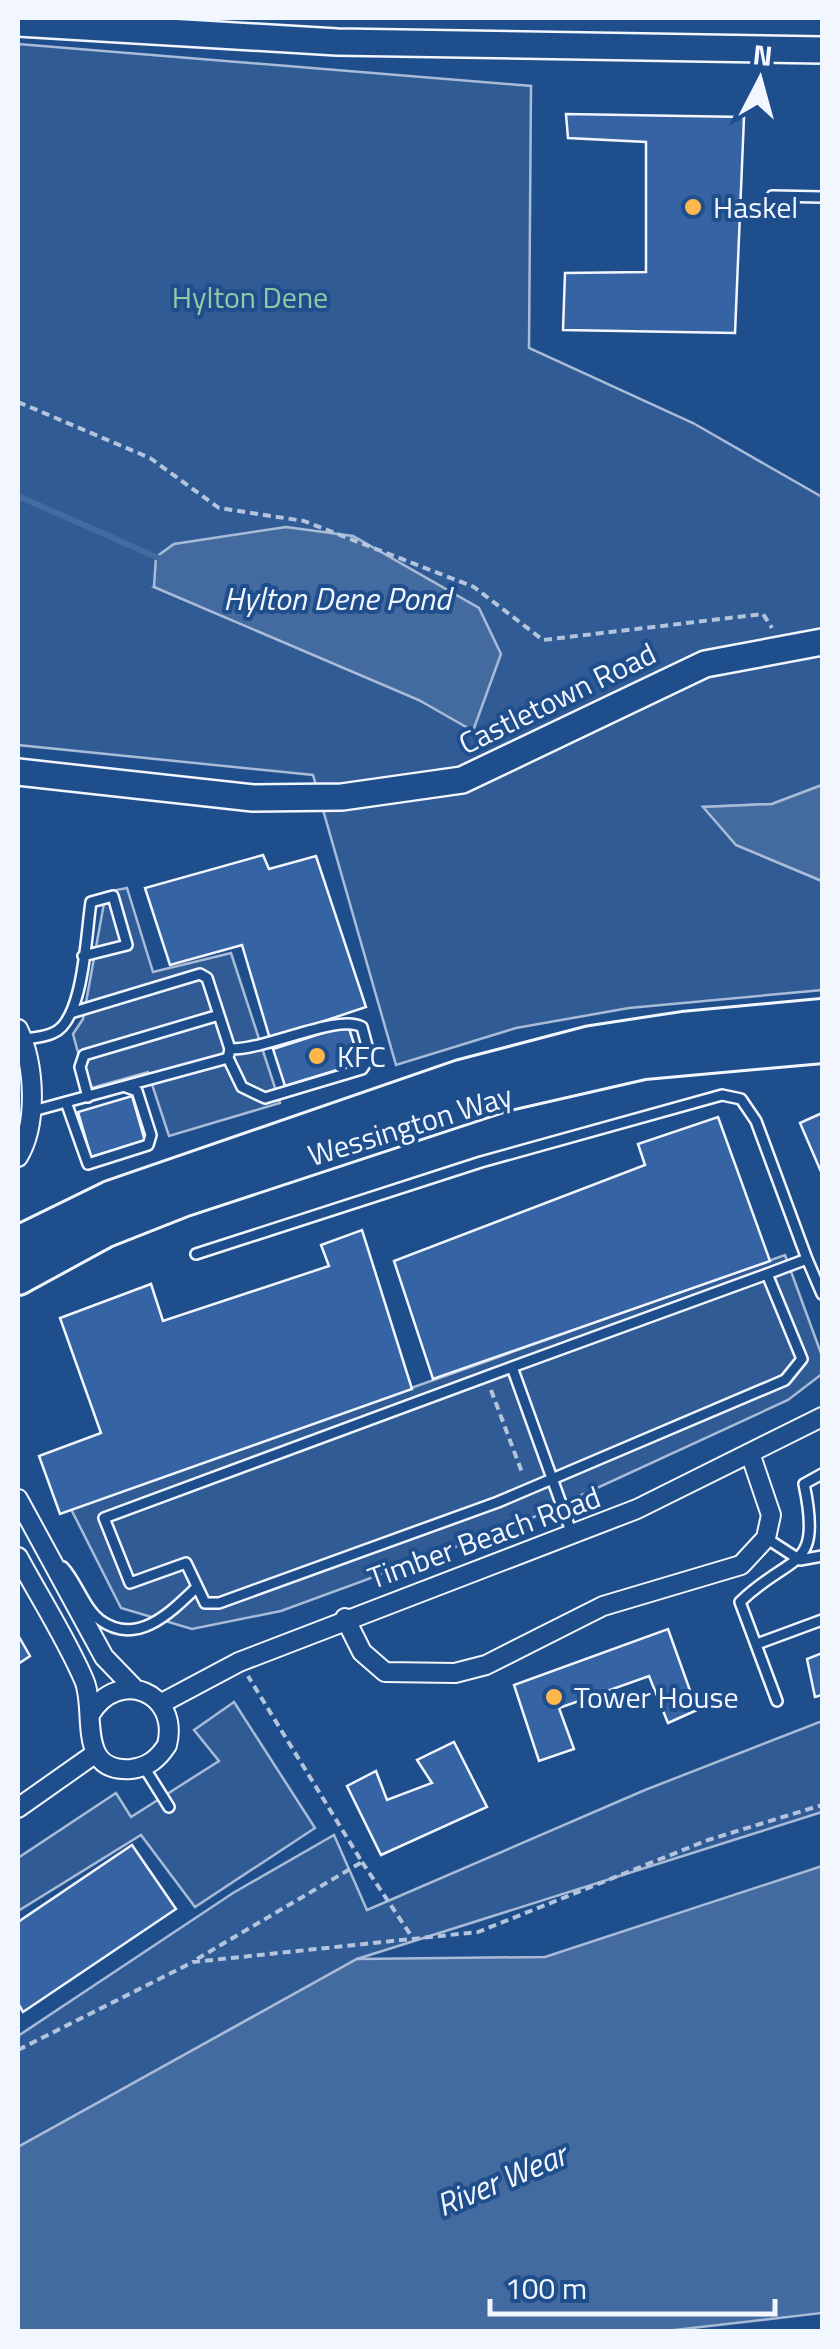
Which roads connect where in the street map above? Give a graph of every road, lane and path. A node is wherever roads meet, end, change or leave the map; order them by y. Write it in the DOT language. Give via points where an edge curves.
graph roads {
  1 [pos="18,23"];
  2 [pos="822,50"];
  3 [pos="772,196"];
  4 [pos="822,197"];
  5 [pos="18,402"];
  6 [pos="822,642"];
  7 [pos="786,649"];
  8 [pos="18,772"];
  9 [pos="83,956"];
  10 [pos="74,1012"];
  11 [pos="219,1015"];
  12 [pos="822,1016"];
  13 [pos="20,1034"];
  14 [pos="822,1046"];
  15 [pos="229,1053"];
  16 [pos="126,1087"];
  17 [pos="88,1096"];
  18 [pos="66,1102"];
  19 [pos="30,1112"];
  20 [pos="18,1157"];
  21 [pos="18,1243"];
  22 [pos="196,1254"];
  23 [pos="807,1259"];
  24 [pos="767,1274"];
  25 [pos="18,1278"];
  26 [pos="822,1294"];
  27 [pos="512,1366"];
  28 [pos="486,1376"];
  29 [pos="822,1416"];
  30 [pos="750,1453"];
  31 [pos="822,1474"];
  32 [pos="551,1479"];
  33 [pos="528,1489"];
  34 [pos="18,1499"];
  35 [pos="572,1534"];
  36 [pos="766,1538"];
  37 [pos="43,1548"];
  38 [pos="822,1556"];
  39 [pos="18,1558"];
  40 [pos="800,1560"];
  41 [pos="196,1588"];
  42 [pos="346,1618"];
  43 [pos="822,1620"];
  44 [pos="757,1644"];
  45 [pos="239,1662"];
  46 [pos="133,1687"];
  47 [pos="777,1701"];
  48 [pos="162,1704"];
  49 [pos="90,1713"];
  50 [pos="96,1754"];
  51 [pos="144,1767"];
  52 [pos="822,1806"];
  53 [pos="169,1807"];
  54 [pos="18,1808"];
  55 [pos="362,1862"];
  56 [pos="414,1940"];
  57 [pos="192,1962"];
  58 [pos="18,2050"];
  1 -- 2 [label="street" via="337,42"];
  3 -- 4 [label="lane"];
  5 -- 7 [label="path" via="150,458 220,508 304,521 474,587 544,640 764,614"];
  6 -- 7 [label="street, Castletown Road"];
  7 -- 8 [label="street, Castletown Road" via="706,664 462,780 342,797 252,798"];
  9 -- 9 [label="lane" via="91,902 113,896 128,945"];
  9 -- 10 [label="lane"];
  10 -- 11 [label="lane" via="200,974"];
  10 -- 13 [label="lane" via="56,1033"];
  11 -- 15 [label="lane"];
  11 -- 17 [label="lane" via="84,1056 80,1067"];
  12 -- 21 [label="highway, Wessington Way" via="591,1043 461,1076 110,1198"];
  13 -- 19 [label="street" via="30,1067"];
  14 -- 25 [label="highway, Wessington Way" via="644,1062 504,1094 182,1200 106,1230"];
  15 -- 15 [label="lane" via="344,1020 362,1026 370,1057 362,1070 265,1098 242,1087"];
  15 -- 16 [label="lane"];
  16 -- 17 [label="lane"];
  16 -- 18 [label="lane" via="137,1090 148,1145 88,1164"];
  17 -- 18 [label="lane"];
  18 -- 19 [label="lane"];
  19 -- 20 [label="street"];
  22 -- 23 [label="lane" via="480,1162 722,1095 741,1099 756,1121"];
  23 -- 24 [label="lane"];
  23 -- 26 [label="lane"];
  24 -- 27 [label="lane"];
  24 -- 32 [label="lane" via="802,1358 785,1380"];
  27 -- 28 [label="lane"];
  27 -- 32 [label="lane"];
  28 -- 33 [label="path"];
  28 -- 41 [label="lane" via="104,1518 130,1583 186,1563"];
  29 -- 30 [label="street, Timber Beach Road"];
  30 -- 35 [label="street, Timber Beach Road"];
  30 -- 36 [label="street" via="772,1515"];
  31 -- 40 [label="lane" via="804,1484 813,1524"];
  32 -- 33 [label="lane"];
  32 -- 35 [label="lane"];
  33 -- 41 [label="lane" via="219,1603 205,1604"];
  34 -- 37 [label="street"];
  35 -- 42 [label="street, Timber Beach Road"];
  36 -- 40 [label="lane"];
  36 -- 42 [label="street" via="741,1565 603,1606 474,1670 385,1672 362,1652"];
  37 -- 41 [label="lane" via="72,1577 98,1619 121,1628 147,1628"];
  37 -- 46 [label="street" via="104,1658"];
  38 -- 40 [label="lane"];
  39 -- 49 [label="street" via="86,1684"];
  40 -- 44 [label="lane" via="740,1602"];
  42 -- 45 [label="street, Timber Beach Road"];
  43 -- 44 [label="lane"];
  44 -- 47 [label="lane"];
  45 -- 48 [label="street, Timber Beach Road"];
  45 -- 55 [label="path"];
  46 -- 48 [label="street"];
  46 -- 49 [label="street" via="108,1692"];
  48 -- 51 [label="street" via="169,1719 167,1745"];
  49 -- 50 [label="street" via="88,1735"];
  50 -- 51 [label="street" via="124,1770"];
  50 -- 54 [label="street"];
  51 -- 53 [label="lane"];
  52 -- 56 [label="path" via="708,1840 478,1932"];
  55 -- 56 [label="path"];
  55 -- 57 [label="path"];
  56 -- 57 [label="path"];
  57 -- 58 [label="path"];
}
